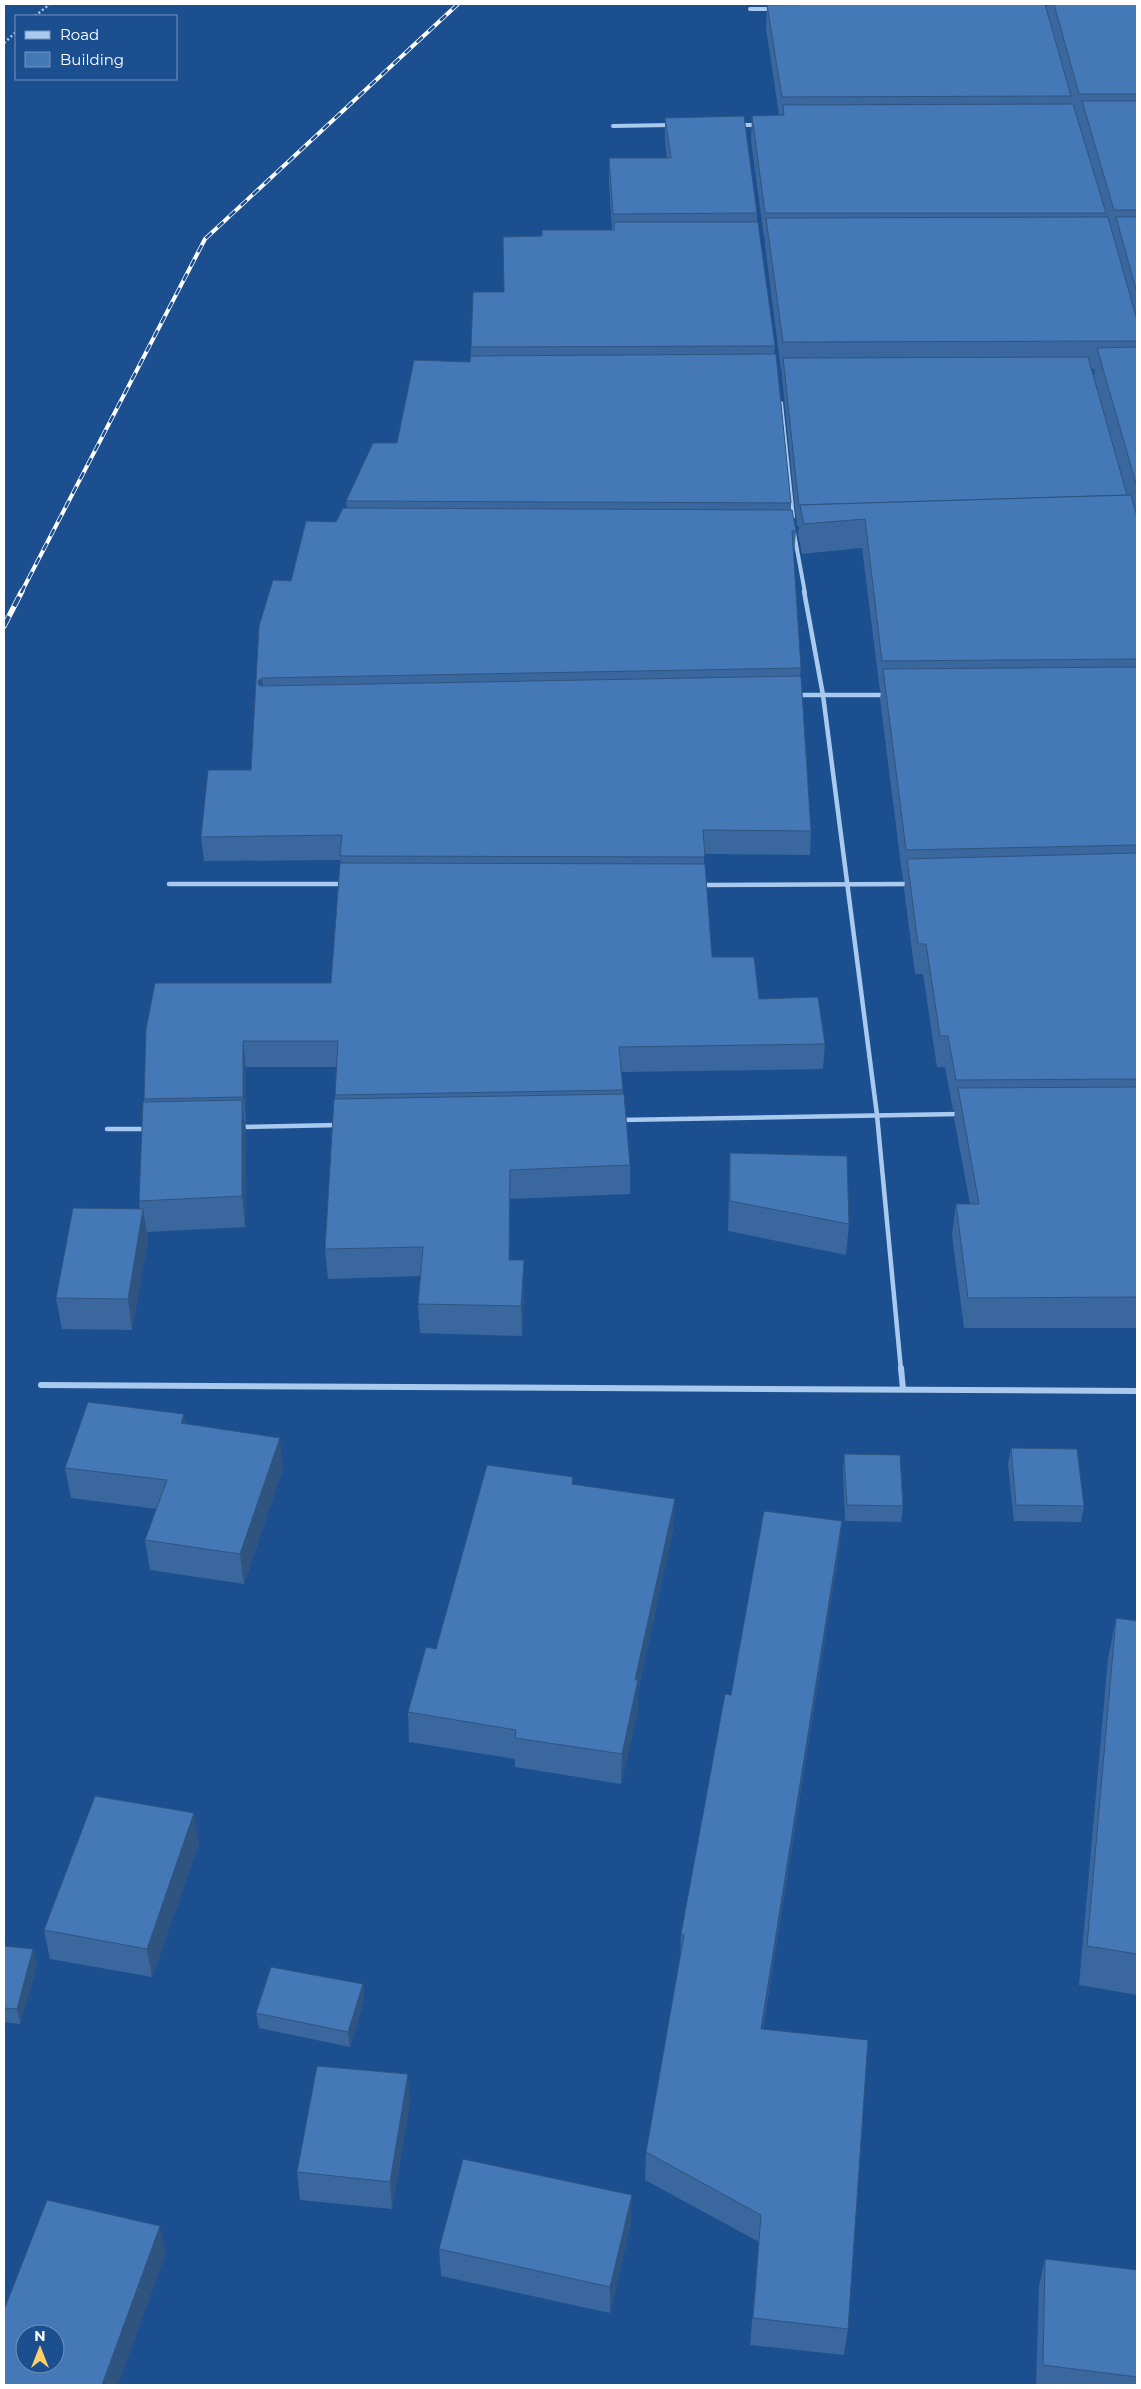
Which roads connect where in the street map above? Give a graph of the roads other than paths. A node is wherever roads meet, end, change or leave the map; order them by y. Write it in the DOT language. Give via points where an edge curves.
graph roads {
  1 [pos="750,9"];
  2 [pos="779,9"];
  3 [pos="736,125"];
  4 [pos="745,125"];
  5 [pos="765,125"];
  6 [pos="613,126"];
  7 [pos="679,126"];
  8 [pos="746,134"];
  9 [pos="780,394"];
  10 [pos="793,522"];
  11 [pos="784,530"];
  12 [pos="794,530"];
  13 [pos="804,530"];
  14 [pos="892,694"];
  15 [pos="823,695"];
  16 [pos="793,696"];
  17 [pos="169,884"];
  18 [pos="348,884"];
  19 [pos="918,884"];
  20 [pos="698,885"];
  21 [pos="848,886"];
  22 [pos="964,1114"];
  23 [pos="877,1115"];
  24 [pos="610,1120"];
  25 [pos="344,1125"];
  26 [pos="235,1127"];
  27 [pos="156,1128"];
  28 [pos="107,1129"];
  29 [pos="41,1385"];
  30 [pos="903,1390"];
  31 [pos="1137,1391"];
  1 -- 2 [label="street"];
  3 -- 4 [label="street"];
  4 -- 5 [label="street"];
  4 -- 8 [label="street"];
  6 -- 7 [label="street"];
  9 -- 10 [label="street"];
  11 -- 12 [label="street"];
  12 -- 13 [label="street"];
  12 -- 15 [label="street"];
  14 -- 15 [label="street"];
  15 -- 16 [label="street"];
  15 -- 21 [label="street"];
  17 -- 18 [label="street"];
  19 -- 21 [label="street"];
  20 -- 21 [label="street"];
  21 -- 23 [label="street"];
  22 -- 23 [label="street"];
  23 -- 24 [label="street"];
  23 -- 30 [label="street"];
  25 -- 26 [label="street"];
  27 -- 28 [label="street"];
  29 -- 30 [label="street"];
  30 -- 31 [label="street"];
}
